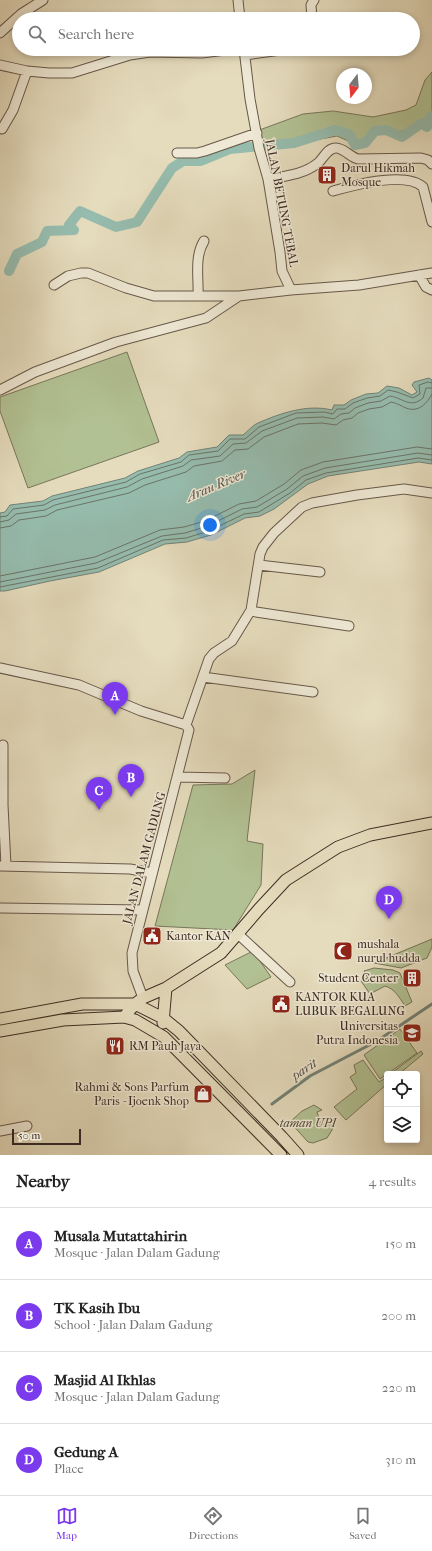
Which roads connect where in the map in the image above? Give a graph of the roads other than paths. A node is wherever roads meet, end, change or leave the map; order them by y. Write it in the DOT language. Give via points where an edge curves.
graph roads {
  1 [pos="43,0"];
  2 [pos="238,0"];
  3 [pos="314,0"];
  4 [pos="24,12"];
  5 [pos="239,12"];
  6 [pos="312,12"];
  7 [pos="12,22"];
  8 [pos="0,33"];
  9 [pos="127,56"];
  10 [pos="245,56"];
  11 [pos="0,64"];
  12 [pos="27,71"];
  13 [pos="2,129"];
  14 [pos="257,136"];
  15 [pos="177,153"];
  16 [pos="432,164"];
  17 [pos="268,179"];
  18 [pos="333,191"];
  19 [pos="432,222"];
  20 [pos="204,241"];
  21 [pos="432,274"];
  22 [pos="419,276"];
  23 [pos="54,285"];
  24 [pos="291,290"];
  25 [pos="432,290"];
  26 [pos="198,296"];
  27 [pos="239,296"];
  28 [pos="0,390"];
  29 [pos="432,493"];
  30 [pos="259,565"];
  31 [pos="320,572"];
  32 [pos="251,610"];
  33 [pos="349,626"];
  34 [pos="0,668"];
  35 [pos="203,677"];
  36 [pos="313,692"];
  37 [pos="186,725"];
  38 [pos="2,745"];
  39 [pos="178,777"];
  40 [pos="225,778"];
  41 [pos="1,805"];
  42 [pos="432,823"];
  43 [pos="3,866"];
  44 [pos="152,873"];
  45 [pos="0,908"];
  46 [pos="143,910"];
  47 [pos="238,934"];
  48 [pos="290,982"];
  49 [pos="166,988"];
  50 [pos="139,1001"];
  51 [pos="124,1017"];
  52 [pos="163,1018"];
  53 [pos="0,1019"];
  54 [pos="0,1031"];
  55 [pos="164,1037"];
  56 [pos="27,1126"];
  57 [pos="0,1131"];
  58 [pos="282,1137"];
  59 [pos="273,1146"];
  60 [pos="281,1155"];
  61 [pos="298,1155"];
  1 -- 4 [label="street"];
  2 -- 5 [label="street"];
  3 -- 6 [label="street"];
  7 -- 8 [label="street"];
  9 -- 12 [label="street" via="72,73"];
  10 -- 14 [label="street, JALAN BETUNG TEBAL"];
  11 -- 12 [label="street"];
  12 -- 13 [label="street" via="13,110"];
  14 -- 15 [label="street" via="197,153"];
  14 -- 17 [label="street, JALAN BETUNG TEBAL"];
  16 -- 17 [label="street" via="421,158 358,159 337,148 330,149 318,163 303,172"];
  17 -- 24 [label="street, JALAN BETUNG TEBAL" via="282,272"];
  18 -- 19 [label="street" via="362,182 406,179 423,187"];
  20 -- 26 [label="street" via="198,265"];
  21 -- 22 [label="street"];
  22 -- 24 [label="street" via="359,285"];
  22 -- 25 [label="street" via="426,287"];
  23 -- 26 [label="street" via="68,276 88,273 154,296"];
  24 -- 27 [label="street"];
  26 -- 27 [label="street"];
  27 -- 28 [label="street" via="206,318 116,342 35,372"];
  29 -- 30 [label="street, JALAN DALAM GADUNG" via="404,490 350,496 302,507 263,547"];
  30 -- 31 [label="street"];
  30 -- 32 [label="street, JALAN DALAM GADUNG"];
  32 -- 33 [label="street"];
  32 -- 35 [label="street, JALAN DALAM GADUNG" via="232,641 214,653"];
  34 -- 37 [label="street" via="79,685 141,711"];
  35 -- 36 [label="street"];
  35 -- 37 [label="street, JALAN DALAM GADUNG"];
  37 -- 39 [label="street, JALAN DALAM GADUNG" via="189,730"];
  38 -- 41 [label="street"];
  39 -- 40 [label="street"];
  39 -- 44 [label="street, JALAN DALAM GADUNG"];
  41 -- 43 [label="street"];
  42 -- 47 [label="main road" via="370,835 338,847 286,880"];
  43 -- 44 [label="street" via="130,869"];
  44 -- 46 [label="street, JALAN DALAM GADUNG"];
  45 -- 46 [label="street"];
  46 -- 50 [label="street, JALAN DALAM GADUNG" via="132,953"];
  47 -- 48 [label="street"];
  47 -- 49 [label="main road" via="221,953"];
  49 -- 50 [label="main road"];
  49 -- 52 [label="main road"];
  50 -- 51 [label="main road"];
  50 -- 52 [label="main road"];
  50 -- 53 [label="main road" via="82,1004"];
  51 -- 54 [label="main road" via="63,1020"];
  51 -- 55 [label="main road" via="144,1024"];
  52 -- 55 [label="main road"];
  52 -- 58 [label="main road" via="179,1031"];
  55 -- 59 [label="main road"];
  56 -- 57 [label="street"];
  58 -- 59 [label="main road"];
  58 -- 61 [label="main road"];
  59 -- 60 [label="main road"];
}
